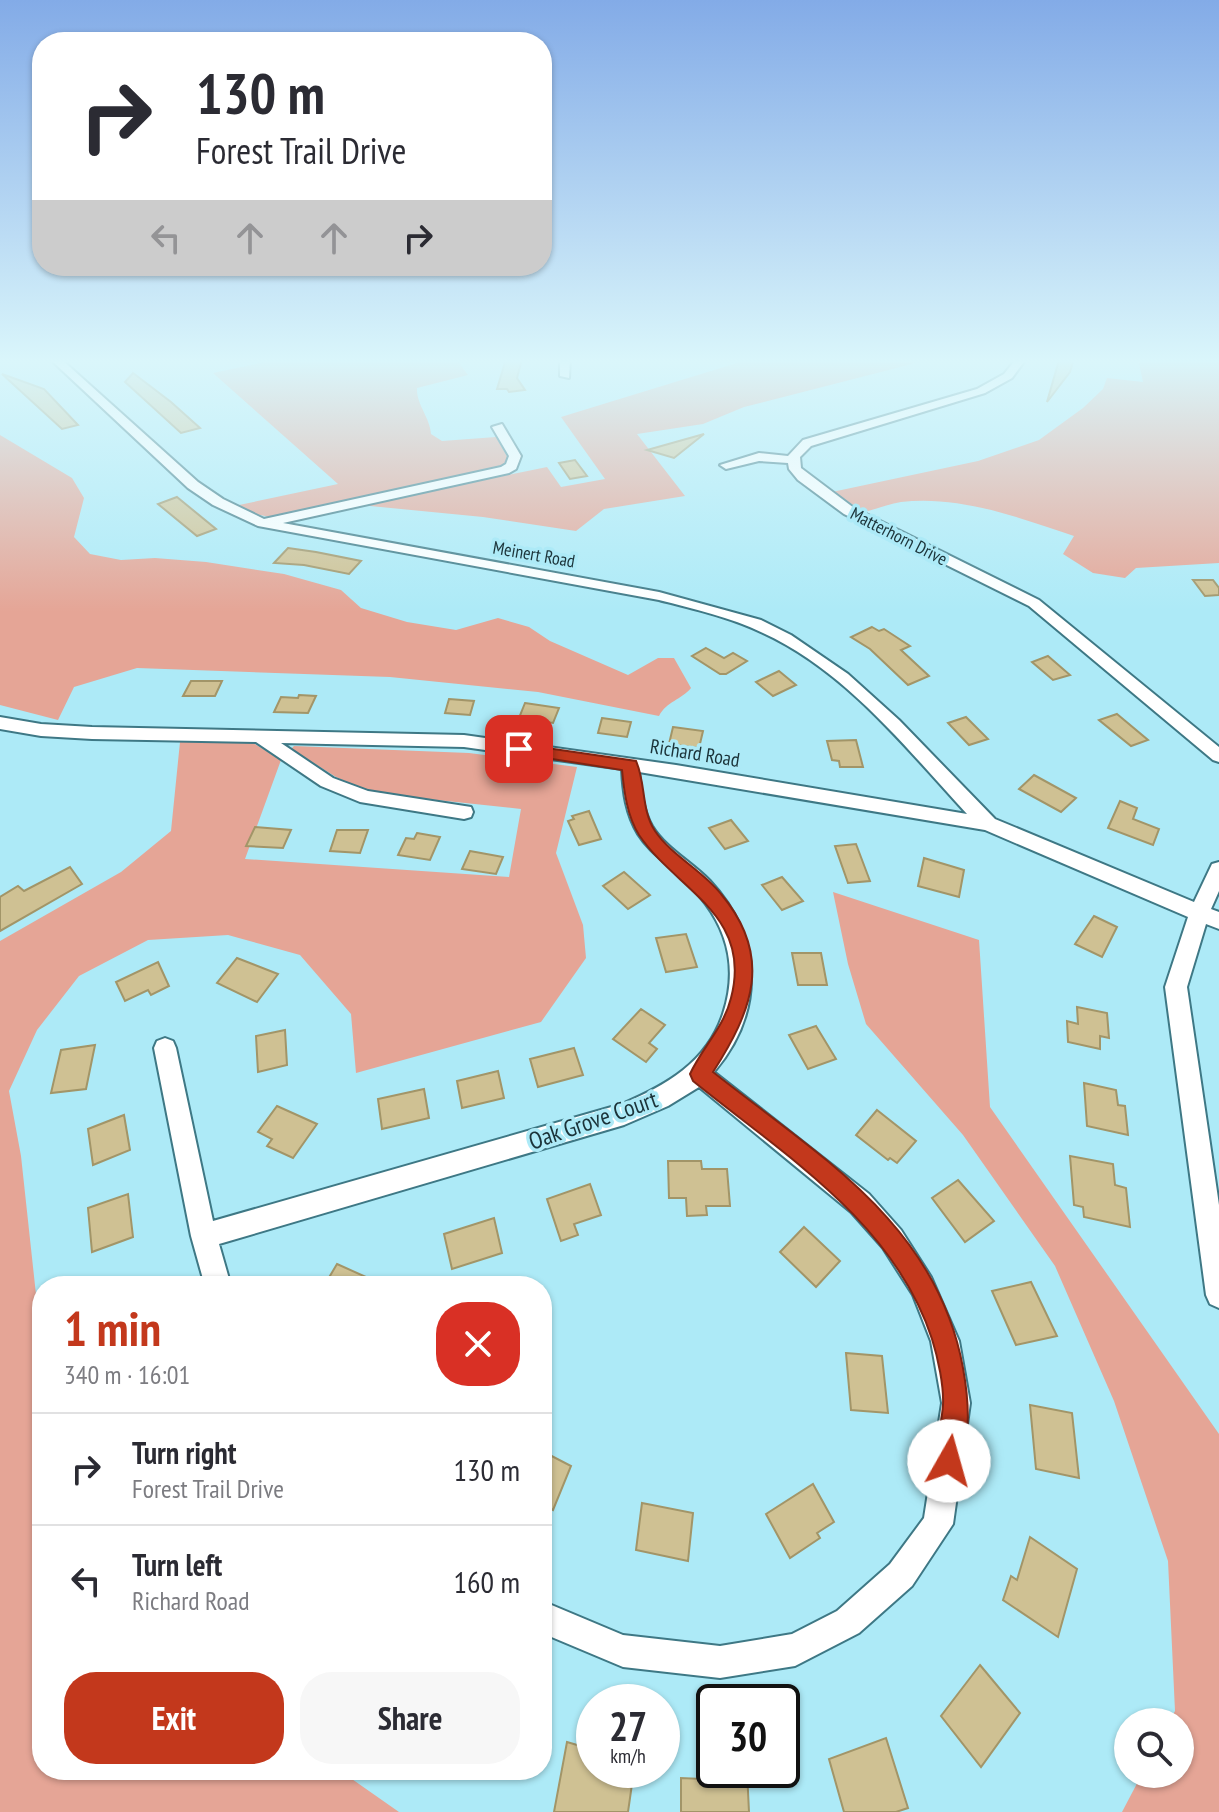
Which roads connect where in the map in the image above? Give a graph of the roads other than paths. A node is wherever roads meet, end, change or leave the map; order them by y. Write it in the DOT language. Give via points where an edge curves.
graph roads {
  1 [pos="148,444"];
  2 [pos="508,444"];
  3 [pos="808,444"];
  4 [pos="793,460"];
  5 [pos="726,465"];
  6 [pos="263,523"];
  7 [pos="0,723"];
  8 [pos="259,736"];
  9 [pos="1219,756"];
  10 [pos="630,765"];
  11 [pos="464,812"];
  12 [pos="988,824"];
  13 [pos="1219,869"];
  14 [pos="1209,917"];
  15 [pos="165,1048"];
  16 [pos="700,1074"];
  17 [pos="204,1236"];
  18 [pos="215,1276"];
  19 [pos="1219,1295"];
  20 [pos="552,1621"];
  1 -- 6 [label="street, Meinert Road" via="193,485"];
  2 -- 6 [label="street" via="516,461 505,470"];
  3 -- 4 [label="street"];
  4 -- 5 [label="street" via="759,457"];
  4 -- 9 [label="street, Matterhorn Drive" via="802,477 849,511 1034,603"];
  6 -- 12 [label="street, Meinert Road" via="659,596 759,625 786,638 857,690"];
  7 -- 8 [label="street, Richard Road" via="92,733"];
  8 -- 10 [label="street, Richard Road" via="464,741"];
  8 -- 11 [label="street" via="327,782 366,797"];
  10 -- 12 [label="street, Richard Road"];
  10 -- 16 [label="street" via="645,830 715,898 735,931 743,961 742,997 728,1032"];
  12 -- 14 [label="street, Richard Road"];
  13 -- 14 [label="street"];
  14 -- 19 [label="street" via="1176,987"];
  15 -- 17 [label="street"];
  16 -- 17 [label="street, Oak Grove Court" via="624,1114"];
  16 -- 20 [label="street" via="860,1203 892,1239 922,1286 945,1341 956,1403 938,1524 901,1575 870,1603 848,1622 795,1650 720,1662 623,1651"];
  17 -- 18 [label="street"];
}
